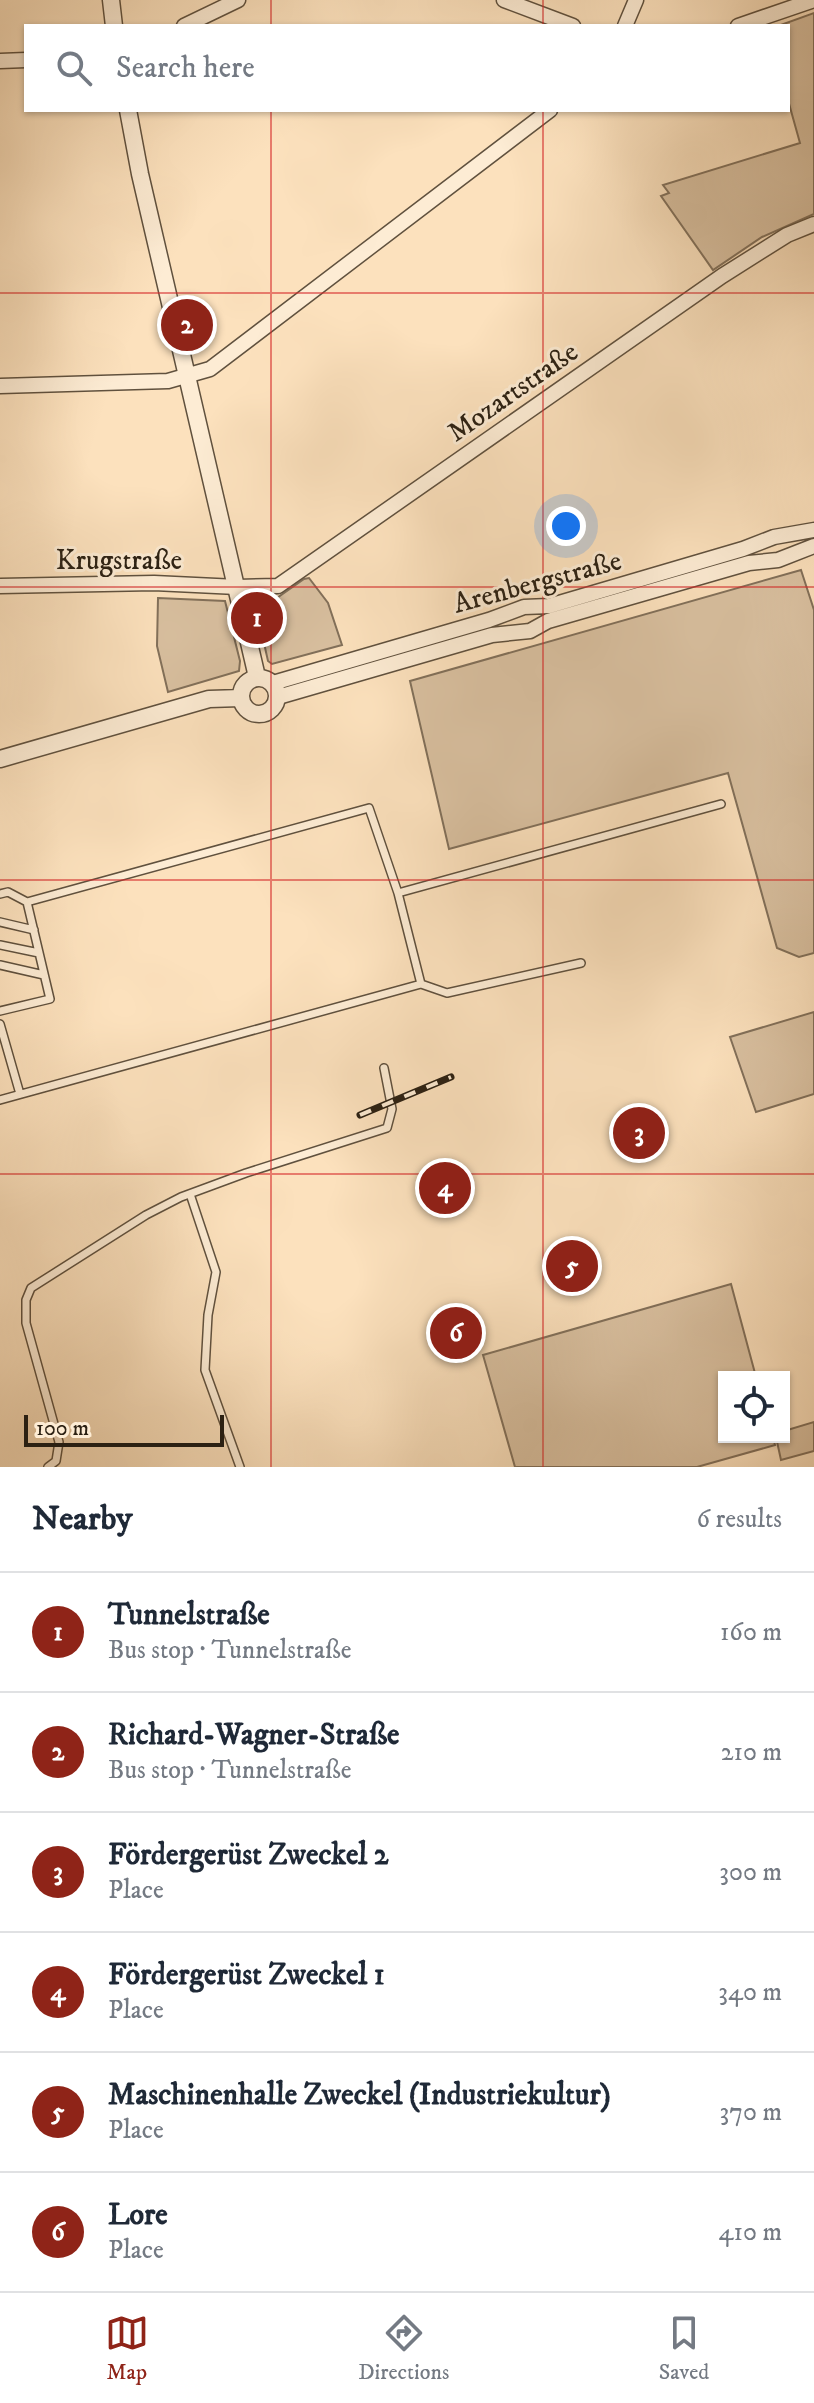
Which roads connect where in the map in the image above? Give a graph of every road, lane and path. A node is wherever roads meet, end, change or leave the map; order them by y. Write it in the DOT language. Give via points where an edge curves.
graph roads {
  1 [pos="111,0"];
  2 [pos="238,0"];
  3 [pos="504,0"];
  4 [pos="636,0"];
  5 [pos="814,0"];
  6 [pos="114,24"];
  7 [pos="188,24"];
  8 [pos="568,24"];
  9 [pos="626,24"];
  10 [pos="744,24"];
  11 [pos="24,60"];
  12 [pos="0,61"];
  13 [pos="128,112"];
  14 [pos="547,112"];
  15 [pos="814,224"];
  16 [pos="188,377"];
  17 [pos="0,386"];
  18 [pos="814,530"];
  19 [pos="814,546"];
  20 [pos="0,586"];
  21 [pos="237,587"];
  22 [pos="269,686"];
  23 [pos="241,698"];
  24 [pos="0,759"];
  25 [pos="721,804"];
  26 [pos="398,893"];
  27 [pos="0,894"];
  28 [pos="27,902"];
  29 [pos="0,922"];
  30 [pos="34,930"];
  31 [pos="0,945"];
  32 [pos="39,953"];
  33 [pos="581,963"];
  34 [pos="0,965"];
  35 [pos="44,975"];
  36 [pos="421,984"];
  37 [pos="0,1011"];
  38 [pos="0,1024"];
  39 [pos="384,1068"];
  40 [pos="20,1094"];
  41 [pos="0,1100"];
  42 [pos="190,1194"];
  43 [pos="48,1467"];
  44 [pos="240,1467"];
  1 -- 6 [label="street"];
  2 -- 7 [label="street"];
  3 -- 8 [label="street"];
  4 -- 9 [label="street"];
  5 -- 10 [label="street"];
  11 -- 12 [label="street"];
  13 -- 16 [label="street"];
  14 -- 16 [label="street" via="210,369"];
  15 -- 21 [label="street, Mozartstraße" via="722,276 278,586"];
  16 -- 17 [label="street"];
  16 -- 21 [label="street"];
  18 -- 22 [label="street, Arenbergstraße" via="774,537 549,606 524,607"];
  19 -- 22 [label="street, Arenbergstraße" via="548,621 530,631"];
  20 -- 21 [label="street, Krugstraße"];
  21 -- 22 [label="street"];
  22 -- 23 [label="street" via="248,681"];
  22 -- 23 [label="street, Arenbergstraße" via="275,706 268,713 251,713"];
  23 -- 24 [label="street, Arenbergstraße" via="209,699"];
  25 -- 26 [label="lane"];
  26 -- 28 [label="lane" via="369,808"];
  26 -- 36 [label="lane"];
  27 -- 28 [label="lane" via="8,892"];
  28 -- 30 [label="lane"];
  29 -- 30 [label="lane"];
  30 -- 32 [label="lane"];
  31 -- 32 [label="lane"];
  32 -- 35 [label="lane"];
  33 -- 36 [label="lane" via="447,993"];
  34 -- 35 [label="lane"];
  35 -- 37 [label="lane" via="50,999"];
  36 -- 40 [label="lane"];
  38 -- 40 [label="lane"];
  39 -- 42 [label="lane" via="392,1109 387,1128"];
  40 -- 41 [label="lane"];
  42 -- 43 [label="lane" via="146,1215 31,1288 26,1323 59,1442 56,1461"];
  42 -- 44 [label="lane" via="216,1272 205,1370"];
}
